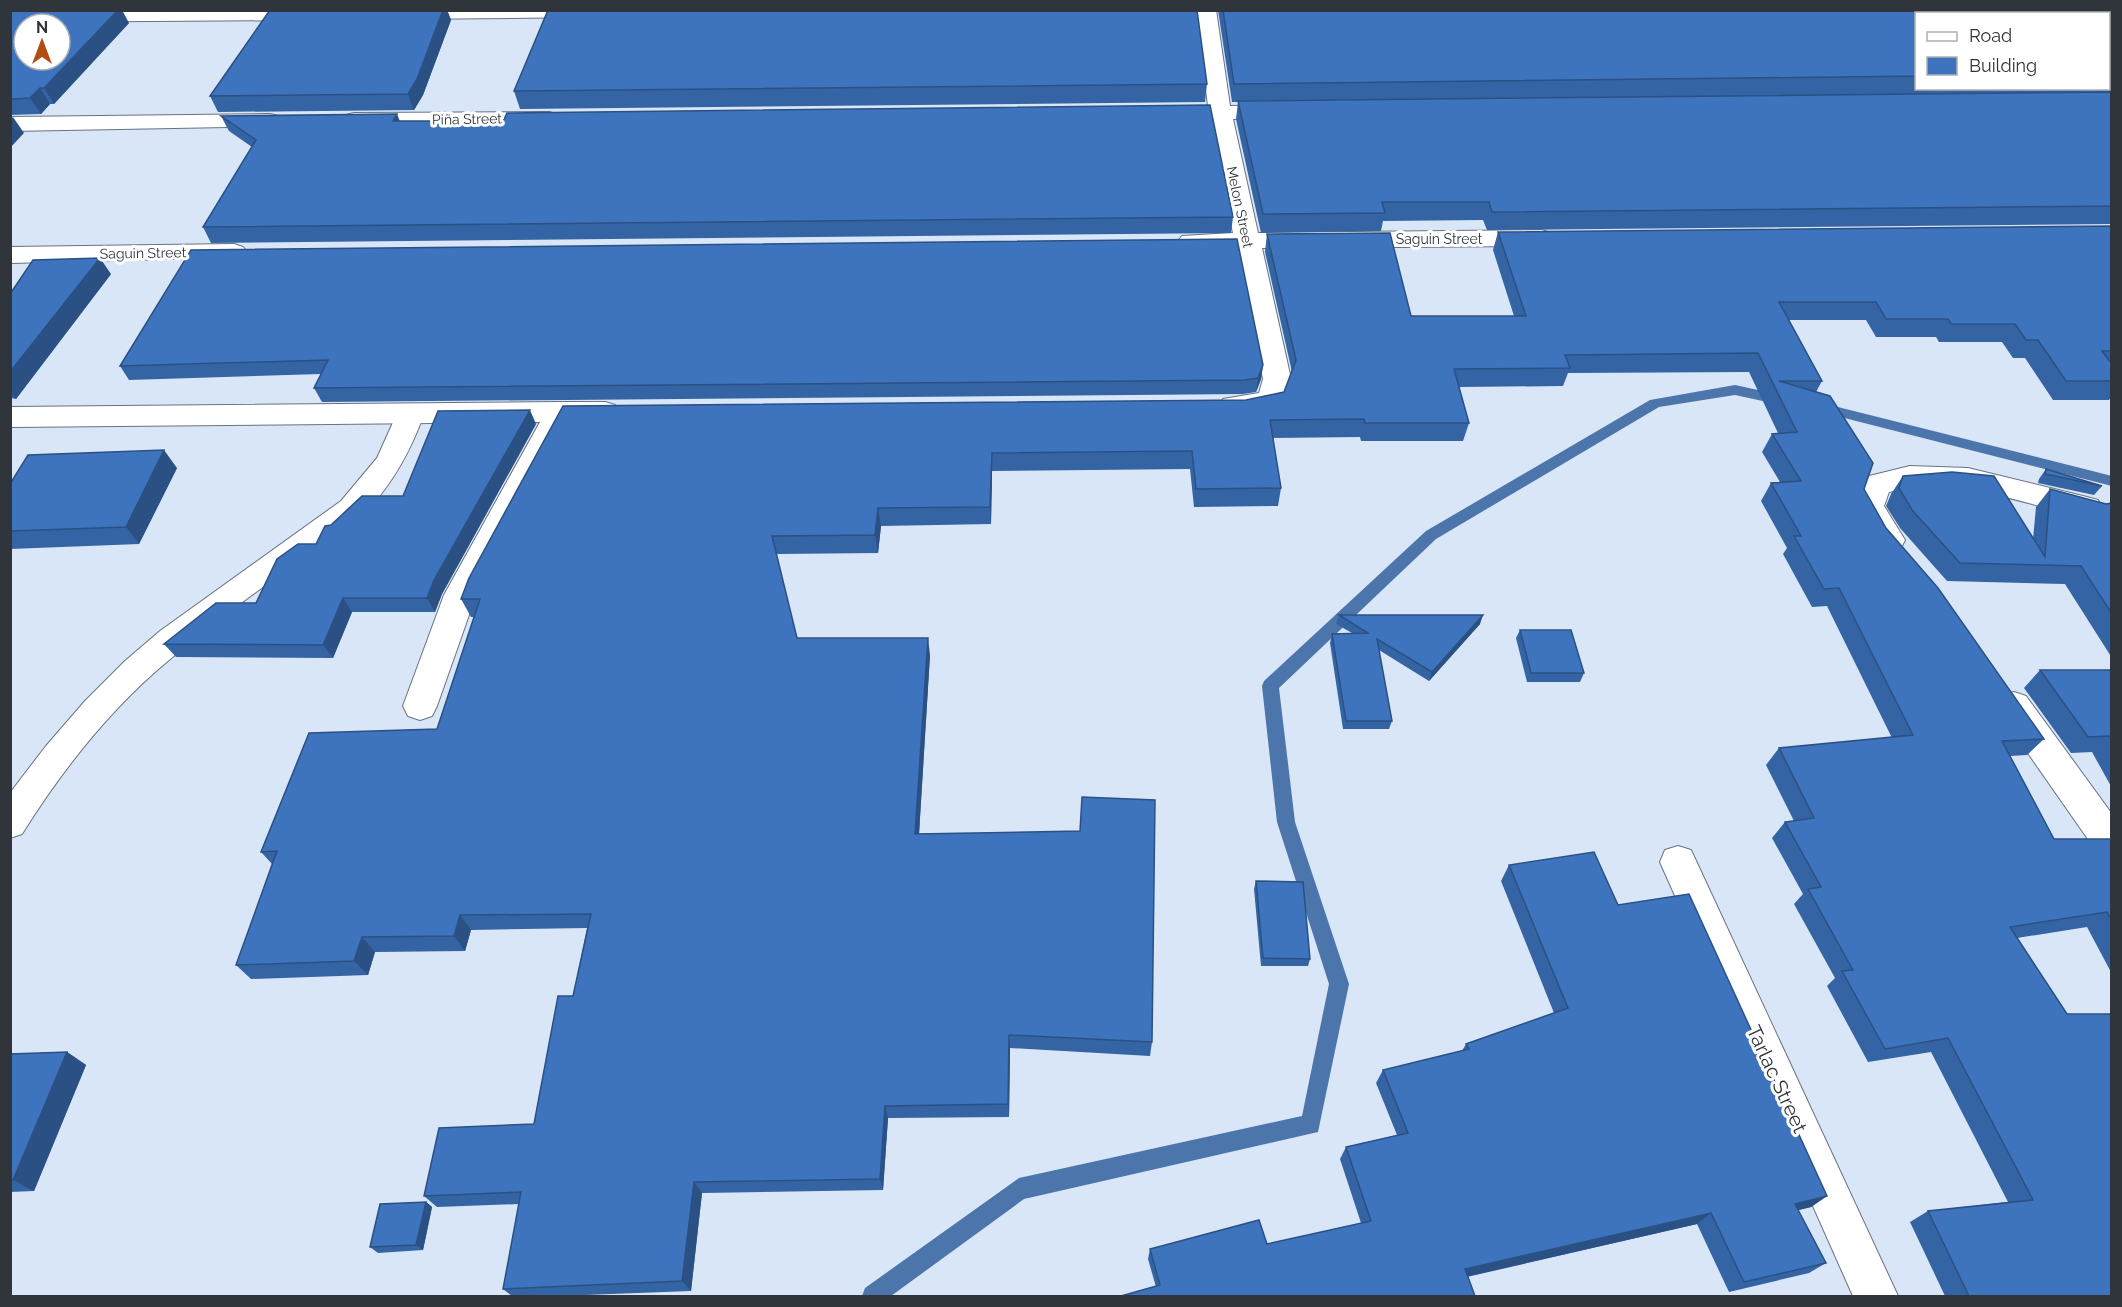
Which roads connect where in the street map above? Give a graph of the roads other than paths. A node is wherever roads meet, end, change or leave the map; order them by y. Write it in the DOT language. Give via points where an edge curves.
graph roads {
  1 [pos="1206,10"];
  2 [pos="611,11"];
  3 [pos="386,13"];
  4 [pos="327,14"];
  5 [pos="10,16"];
  6 [pos="1304,111"];
  7 [pos="1221,112"];
  8 [pos="1149,113"];
  9 [pos="567,118"];
  10 [pos="294,121"];
  11 [pos="330,121"];
  12 [pos="10,124"];
  13 [pos="1572,238"];
  14 [pos="1248,241"];
  15 [pos="1164,242"];
  16 [pos="260,252"];
  17 [pos="10,255"];
  18 [pos="1207,406"];
  19 [pos="632,411"];
  20 [pos="560,412"];
  21 [pos="410,414"];
  22 [pos="10,417"];
  23 [pos="2091,509"];
  24 [pos="1908,562"];
  25 [pos="1997,682"];
  26 [pos="420,706"];
  27 [pos="10,823"];
  28 [pos="2112,844"];
  29 [pos="1678,862"];
  30 [pos="1876,1296"];
  1 -- 7 [label="street, Melon Street"];
  2 -- 3 [label="street"];
  4 -- 5 [label="street"];
  6 -- 7 [label="street"];
  7 -- 8 [label="street"];
  7 -- 14 [label="street, Melon Street"];
  9 -- 11 [label="street, Piña Street"];
  10 -- 12 [label="street"];
  13 -- 14 [label="street, Saguin Street"];
  14 -- 15 [label="street, Saguin Street"];
  14 -- 18 [label="street, Melon Street" via="1277,379 1270,401"];
  16 -- 17 [label="street, Saguin Street"];
  19 -- 20 [label="street"];
  20 -- 21 [label="street"];
  20 -- 26 [label="street" via="460,595"];
  21 -- 22 [label="street"];
  21 -- 27 [label="lane" via="395,454 368,491 333,522 154,654 107,700"];
  23 -- 24 [label="street" via="1968,479 1910,476 1876,484 1869,506"];
  25 -- 28 [label="street"];
  29 -- 30 [label="street, Tarlac Street"];
}
